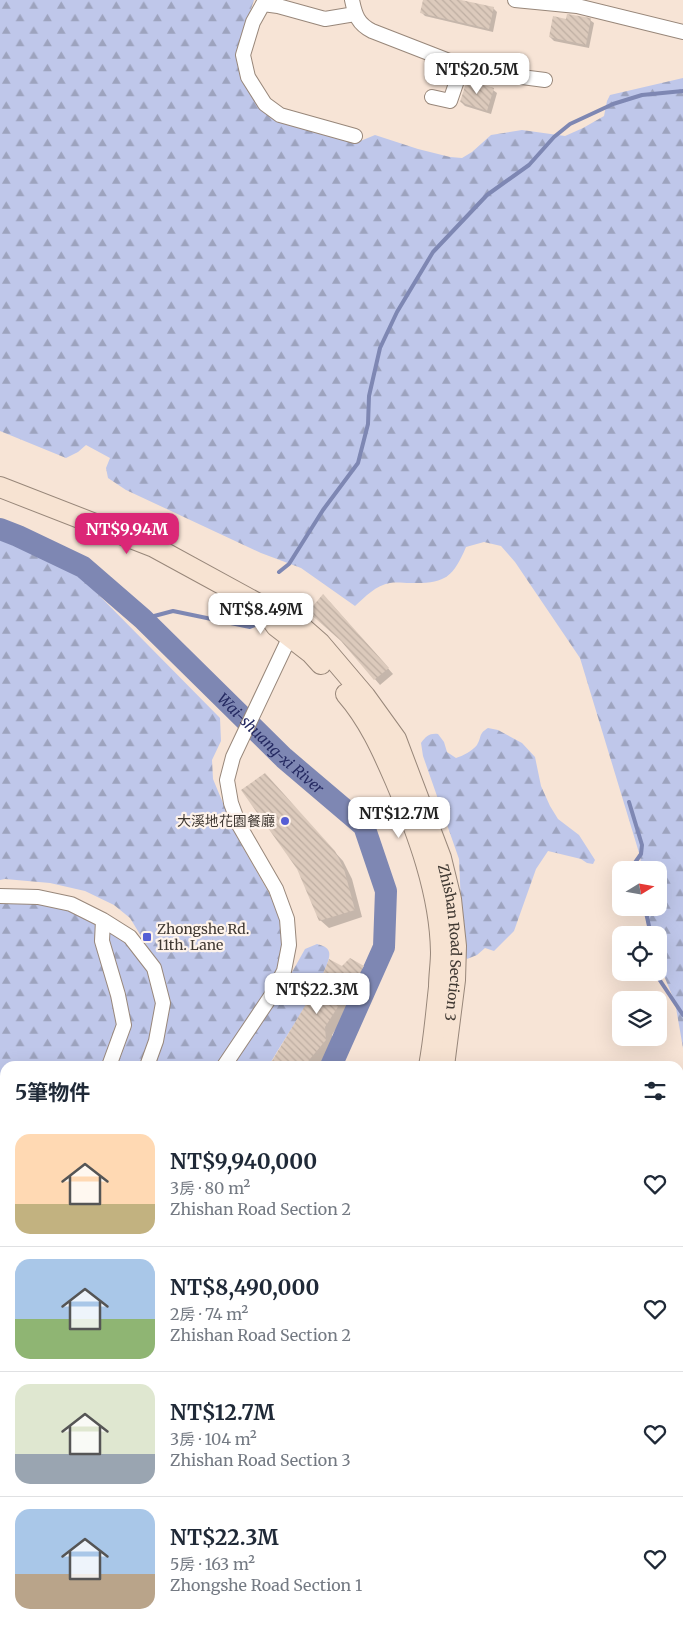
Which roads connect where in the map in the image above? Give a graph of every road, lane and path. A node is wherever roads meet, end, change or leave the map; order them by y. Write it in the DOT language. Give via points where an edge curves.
graph roads {
  1 [pos="352,0"];
  2 [pos="515,0"];
  3 [pos="355,14"];
  4 [pos="683,32"];
  5 [pos="462,66"];
  6 [pos="545,80"];
  7 [pos="432,97"];
  8 [pos="355,136"];
  9 [pos="0,487"];
  10 [pos="289,636"];
  11 [pos="0,896"];
  12 [pos="103,920"];
  13 [pos="111,1061"];
  14 [pos="149,1061"];
  15 [pos="227,1061"];
  16 [pos="430,1061"];
  17 [pos="445,1061"];
  1 -- 3 [label="street"];
  2 -- 4 [label="street" via="577,6"];
  3 -- 5 [label="street" via="362,26 372,31"];
  3 -- 8 [label="street" via="325,19 263,4 253,22 243,55 248,77 265,104 280,114"];
  5 -- 6 [label="street" via="482,72"];
  5 -- 7 [label="street" via="450,101"];
  9 -- 10 [label="street" via="154,547 262,606 276,626"];
  10 -- 15 [label="street" via="233,757 227,780 239,826 276,889 287,919 289,945 284,971 272,996"];
  10 -- 16 [label="street, Zhishan Road Section 3" via="311,653 355,704 379,744 408,813 431,881 441,953"];
  10 -- 17 [label="street, Zhishan Road Section 3" via="320,643 365,696 396,740 441,858 452,899 456,946"];
  11 -- 12 [label="street" via="38,897 70,904"];
  12 -- 13 [label="street" via="102,941 124,1025"];
  12 -- 14 [label="street" via="130,937 154,968 162,1003 156,1041"];
}
